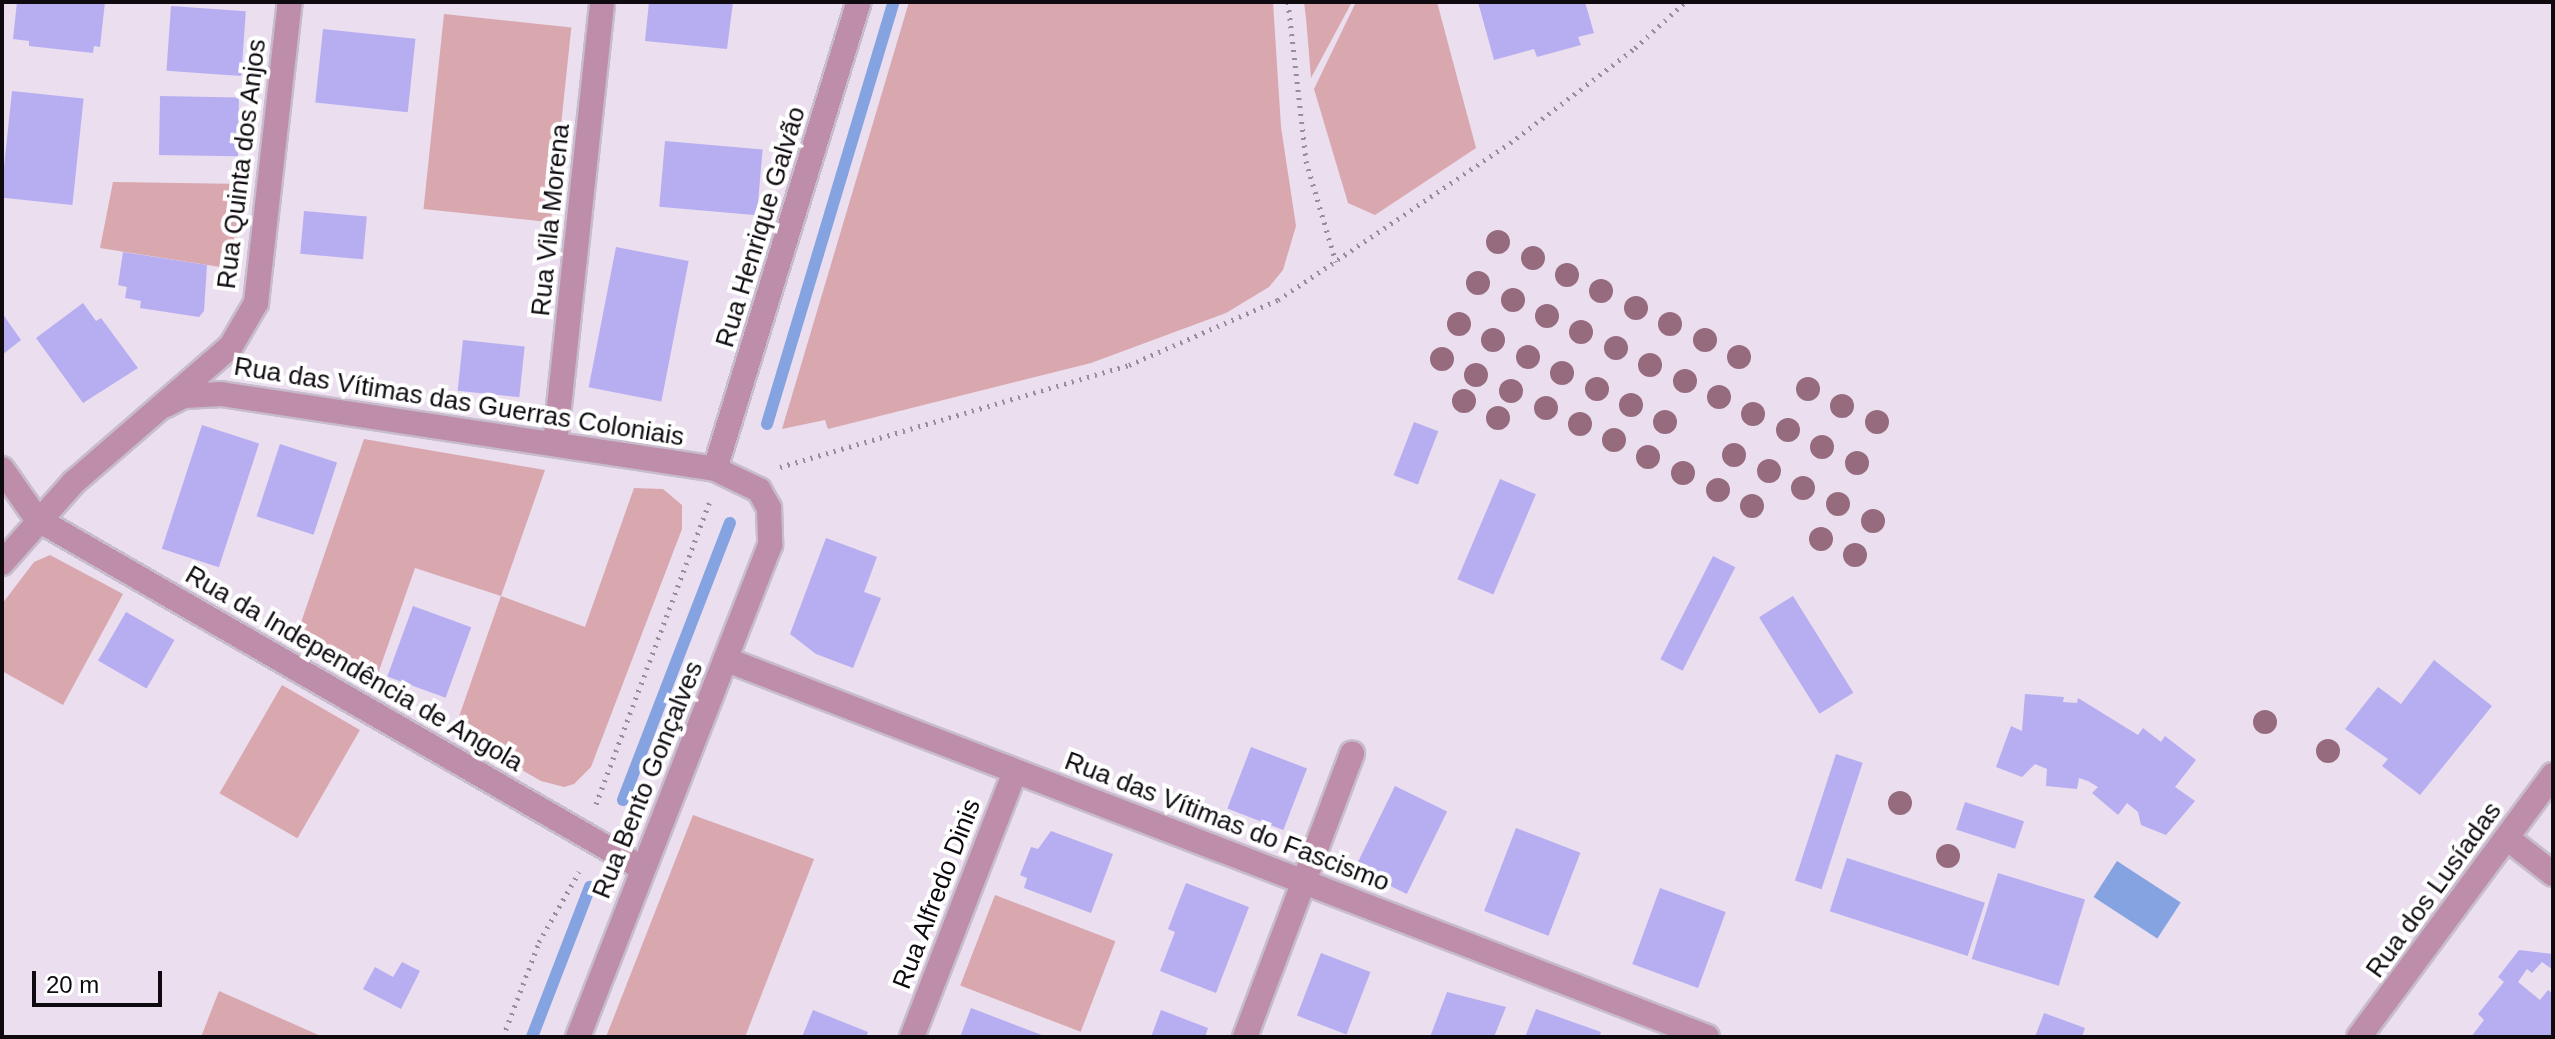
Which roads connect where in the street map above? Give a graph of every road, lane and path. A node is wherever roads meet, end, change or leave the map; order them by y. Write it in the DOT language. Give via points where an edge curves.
graph roads {
  1 [pos="290,2"];
  2 [pos="602,2"];
  3 [pos="859,2"];
  4 [pos="1288,2"];
  5 [pos="1685,2"];
  6 [pos="1336,262"];
  7 [pos="166,405"];
  8 [pos="555,444"];
  9 [pos="2,469"];
  10 [pos="715,469"];
  11 [pos="744,479"];
  12 [pos="37,519"];
  13 [pos="2,563"];
  14 [pos="727,660"];
  15 [pos="1352,754"];
  16 [pos="1015,772"];
  17 [pos="2553,775"];
  18 [pos="2507,838"];
  19 [pos="613,851"];
  20 [pos="642,868"];
  21 [pos="2553,874"];
  22 [pos="1303,880"];
  23 [pos="503,1037"];
  24 [pos="578,1037"];
  25 [pos="912,1037"];
  26 [pos="1245,1037"];
  27 [pos="1707,1037"];
  28 [pos="2359,1037"];
  1 -- 7 [label="street, Rua Quinta dos Anjos" via="256,303 231,346"];
  2 -- 8 [label="street, Rua Vila Morena"];
  3 -- 10 [label="street, Rua Henrique Galvão"];
  4 -- 6 [label="path" via="1306,161"];
  5 -- 6 [label="path" via="1569,99"];
  6 -- 11 [label="path" via="1226,326 1129,365"];
  7 -- 8 [label="street, Rua das Vítimas das Guerras Coloniais" via="184,396 221,394"];
  7 -- 12 [label="street, Rua Quinta dos Anjos" via="120,440"];
  8 -- 10 [label="street, Rua das Vítimas das Guerras Coloniais"];
  9 -- 12 [label="street"];
  10 -- 11 [label="street, Rua das Vítimas das Guerras Coloniais"];
  10 -- 19 [label="path" via="708,507 598,786 593,823"];
  11 -- 14 [label="street, Rua Bento Gonçalves" via="759,490 769,508 770,545"];
  12 -- 13 [label="street, Rua Quinta dos Anjos"];
  12 -- 19 [label="street, Rua da Independência de Angola"];
  14 -- 16 [label="street, Rua das Vítimas do Fascismo"];
  14 -- 20 [label="street, Rua Bento Gonçalves"];
  15 -- 22 [label="street"];
  16 -- 22 [label="street, Rua das Vítimas do Fascismo"];
  16 -- 25 [label="street, Rua Alfredo Dinis"];
  17 -- 18 [label="street, Rua dos Lusíadas"];
  18 -- 21 [label="street"];
  18 -- 28 [label="street, Rua dos Lusíadas"];
  19 -- 20 [label="street, Rua da Independência de Angola"];
  19 -- 23 [label="path" via="572,878 539,942"];
  20 -- 24 [label="street, Rua Bento Gonçalves"];
  22 -- 26 [label="street"];
  22 -- 27 [label="street, Rua das Vítimas do Fascismo"];
}
